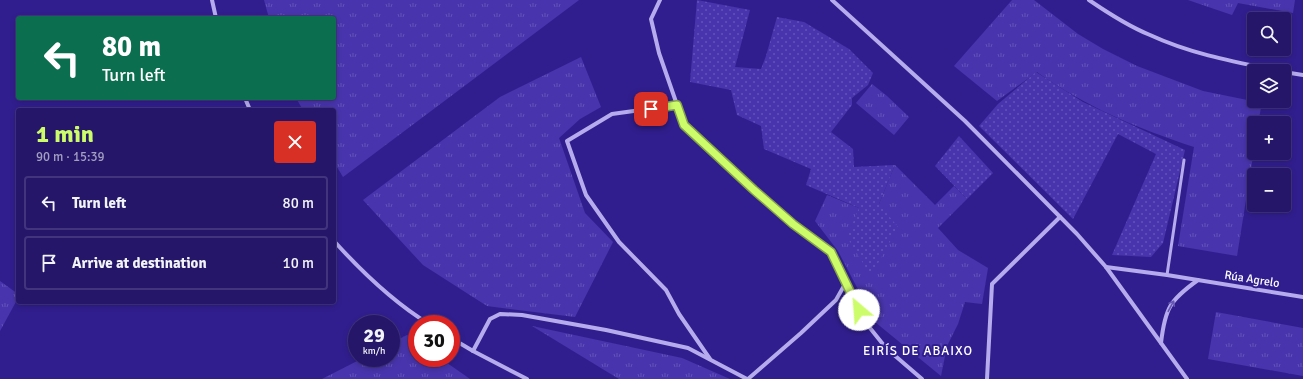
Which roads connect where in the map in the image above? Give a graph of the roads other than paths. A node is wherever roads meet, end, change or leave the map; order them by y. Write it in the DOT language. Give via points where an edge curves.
graph roads {
  1 [pos="212,0"];
  2 [pos="660,0"];
  3 [pos="832,0"];
  4 [pos="1089,0"];
  5 [pos="216,16"];
  6 [pos="1247,64"];
  7 [pos="1291,73"];
  8 [pos="1303,75"];
  9 [pos="677,105"];
  10 [pos="1184,160"];
  11 [pos="1060,217"];
  12 [pos="336,243"];
  13 [pos="1106,267"];
  14 [pos="1167,275"];
  15 [pos="1198,280"];
  16 [pos="846,284"];
  17 [pos="1303,297"];
  18 [pos="414,315"];
  19 [pos="460,343"];
  20 [pos="1161,343"];
  21 [pos="473,351"];
  22 [pos="710,359"];
  23 [pos="527,379"];
  24 [pos="748,379"];
  25 [pos="922,379"];
  26 [pos="987,379"];
  27 [pos="1187,379"];
  1 -- 5 [label="street"];
  2 -- 9 [label="street" via="651,19 659,53"];
  3 -- 11 [label="street" via="965,121"];
  4 -- 6 [label="street" via="1150,35 1184,48"];
  7 -- 8 [label="street"];
  9 -- 16 [label="street" via="684,125 793,224 831,252"];
  9 -- 22 [label="street" via="612,114 567,141 586,195 619,242 666,290"];
  10 -- 14 [label="lane"];
  11 -- 13 [label="street"];
  11 -- 26 [label="street" via="992,284"];
  12 -- 18 [label="street" via="388,295"];
  13 -- 14 [label="street, Rúa Agrelo"];
  13 -- 20 [label="street"];
  14 -- 15 [label="street, Rúa Agrelo"];
  15 -- 17 [label="street, Rúa Agrelo"];
  20 -- 15 [label="street, one-way" via="1164,321 1172,303"];
  16 -- 24 [label="street" via="836,300"];
  16 -- 25 [label="street" via="866,323 886,348"];
  19 -- 21 [label="street"];
  20 -- 27 [label="street"];
  21 -- 22 [label="street" via="490,319 500,314 522,315 613,331 688,348"];
  21 -- 23 [label="street"];
  22 -- 24 [label="street"];
}
